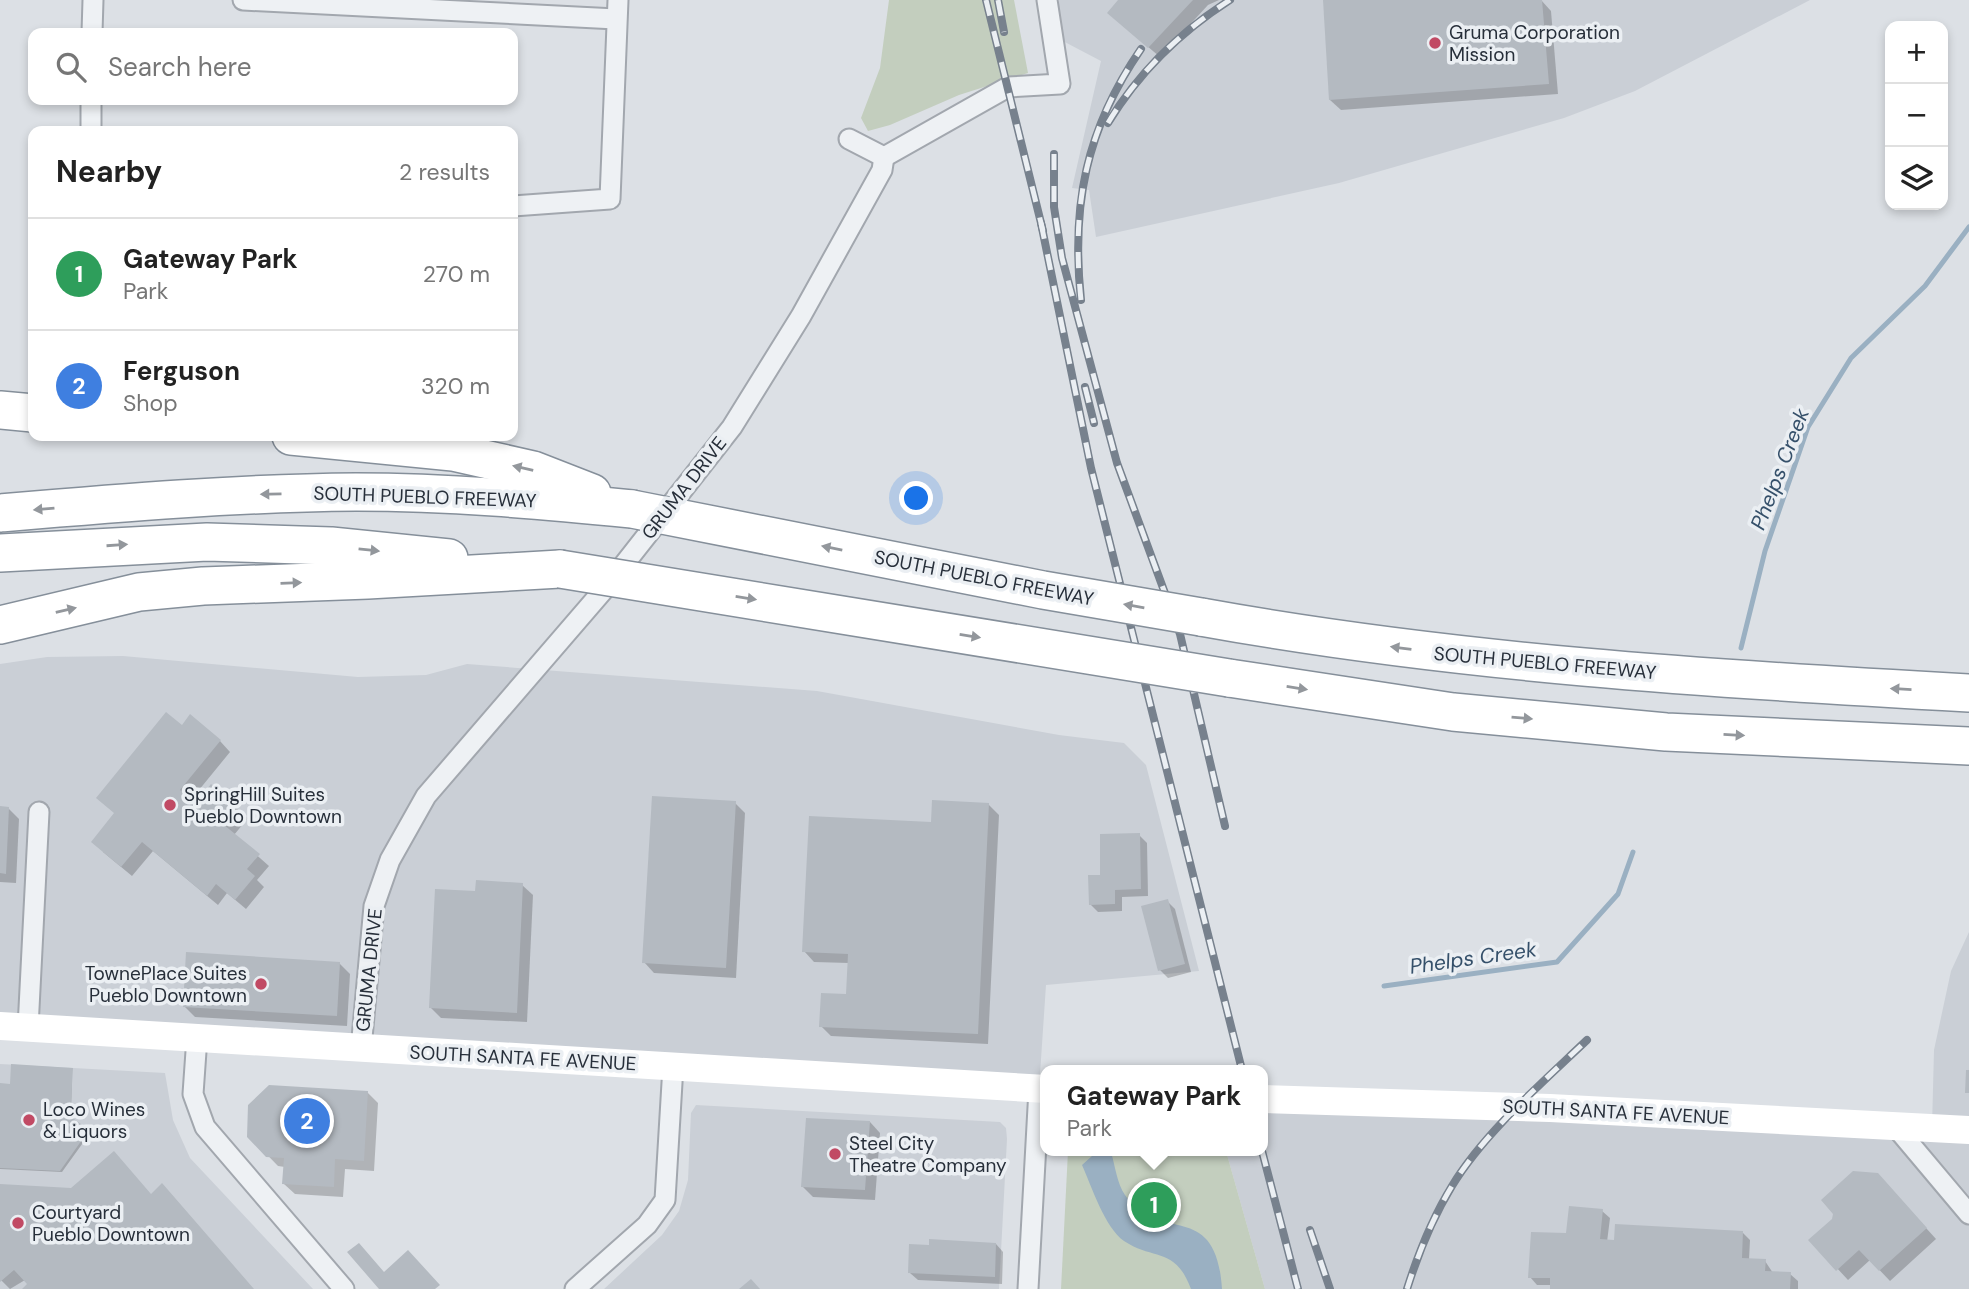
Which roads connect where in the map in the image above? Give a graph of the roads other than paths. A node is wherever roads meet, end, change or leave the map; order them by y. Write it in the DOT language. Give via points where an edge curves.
graph roads {
  1 [pos="93,0"];
  2 [pos="243,0"];
  3 [pos="1047,0"];
  4 [pos="384,4"];
  5 [pos="617,10"];
  6 [pos="92,28"];
  7 [pos="91,105"];
  8 [pos="91,126"];
  9 [pos="849,139"];
  10 [pos="884,157"];
  11 [pos="518,206"];
  12 [pos="0,410"];
  13 [pos="28,413"];
  14 [pos="342,441"];
  15 [pos="632,509"];
  16 [pos="0,513"];
  17 [pos="0,553"];
  18 [pos="560,569"];
  19 [pos="0,625"];
  20 [pos="1969,693"];
  21 [pos="1969,746"];
  22 [pos="39,812"];
  23 [pos="0,1026"];
  24 [pos="28,1028"];
  25 [pos="197,1037"];
  26 [pos="361,1049"];
  27 [pos="673,1066"];
  28 [pos="1040,1089"];
  29 [pos="1268,1099"];
  30 [pos="1040,1118"];
  31 [pos="1895,1126"];
  32 [pos="1969,1130"];
  33 [pos="1969,1214"];
  34 [pos="344,1289"];
  35 [pos="575,1289"];
  36 [pos="1028,1289"];
  1 -- 6 [label="street"];
  2 -- 4 [label="street"];
  3 -- 10 [label="street" via="1060,84 1008,87"];
  4 -- 5 [label="street"];
  5 -- 11 [label="street" via="610,199"];
  7 -- 8 [label="street"];
  9 -- 10 [label="street"];
  10 -- 26 [label="street, GRUMA DRIVE" via="882,170 801,316 732,427 607,586 426,796 390,860 374,906"];
  12 -- 13 [label="highway"];
  15 -- 14 [label="highway, one-way" via="533,470 453,452"];
  15 -- 16 [label="highway, SOUTH PUEBLO FREEWAY, one-way" via="511,497 357,492 213,496"];
  20 -- 15 [label="highway, SOUTH PUEBLO FREEWAY, one-way, bridge" via="1737,680 1462,656 1309,636 1043,590"];
  17 -- 18 [label="highway, one-way" via="207,542 331,546"];
  19 -- 18 [label="highway, one-way" via="152,591"];
  18 -- 21 [label="highway, one-way, bridge" via="1453,712 1665,732"];
  22 -- 24 [label="street"];
  23 -- 24 [label="main road, SOUTH SANTA FE AVENUE"];
  24 -- 25 [label="main road, SOUTH SANTA FE AVENUE"];
  25 -- 26 [label="main road, SOUTH SANTA FE AVENUE"];
  25 -- 34 [label="street" via="193,1094 205,1127"];
  26 -- 27 [label="main road, SOUTH SANTA FE AVENUE"];
  27 -- 28 [label="main road, SOUTH SANTA FE AVENUE"];
  27 -- 35 [label="street" via="665,1200 647,1225"];
  29 -- 31 [label="main road, SOUTH SANTA FE AVENUE"];
  30 -- 36 [label="street"];
  31 -- 32 [label="main road, SOUTH SANTA FE AVENUE"];
  31 -- 33 [label="street"];
}
